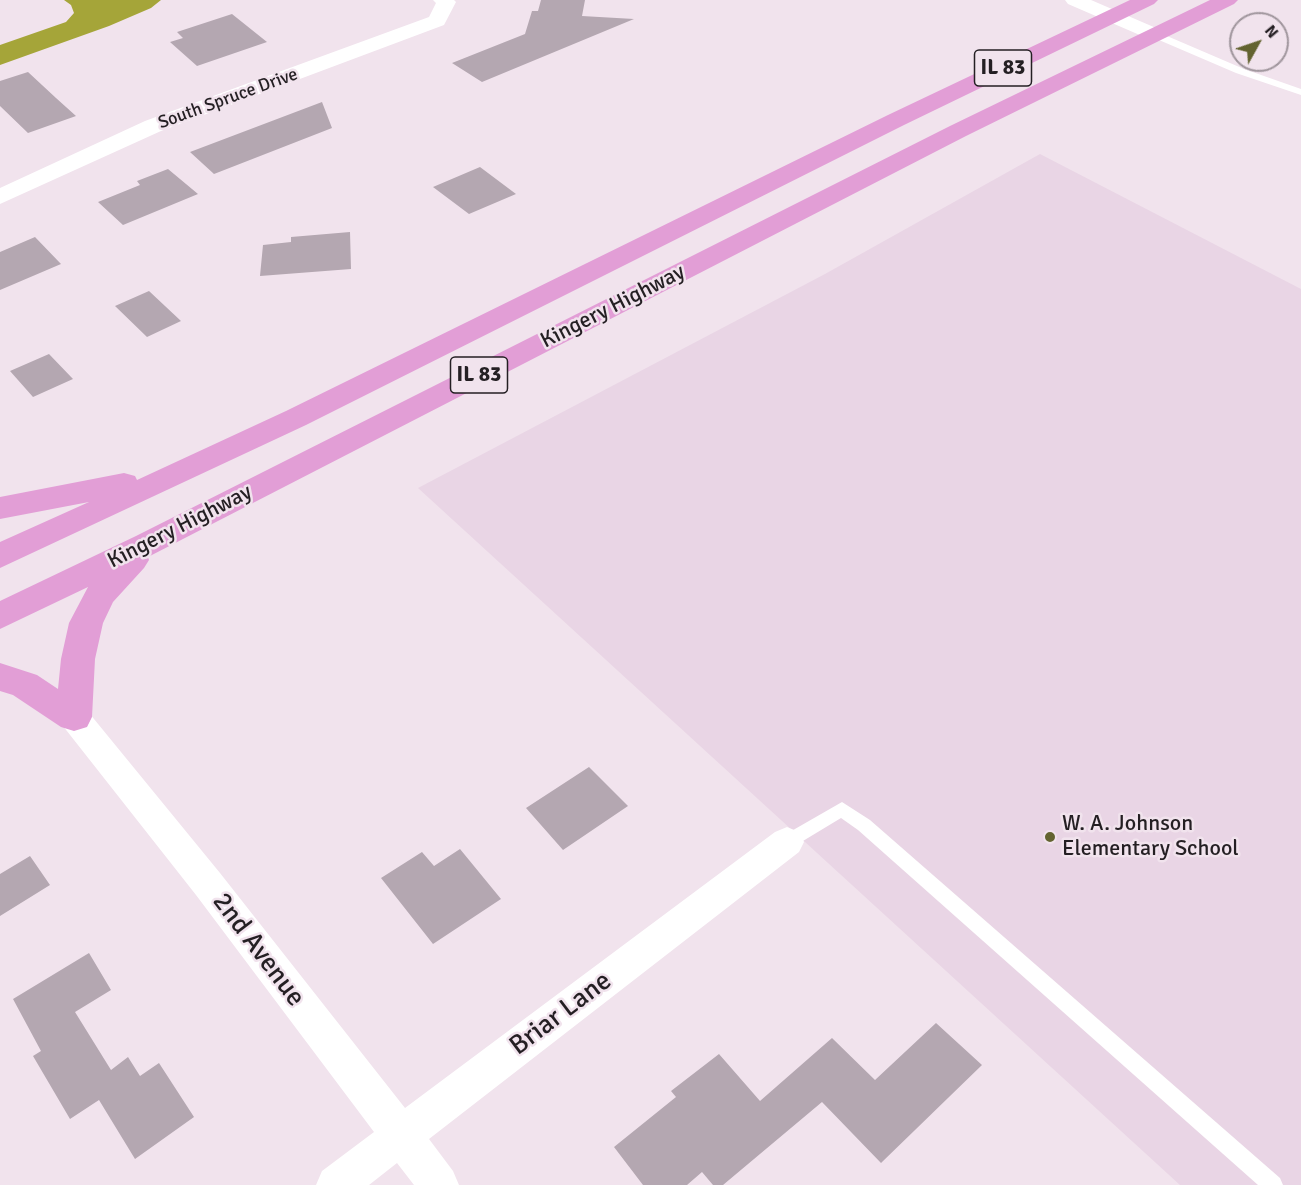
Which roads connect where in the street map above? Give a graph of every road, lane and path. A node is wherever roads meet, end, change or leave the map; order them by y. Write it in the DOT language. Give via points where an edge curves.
graph roads {
  1 [pos="443,0"];
  2 [pos="1076,0"];
  3 [pos="1147,0"];
  4 [pos="1227,0"];
  5 [pos="1111,16"];
  6 [pos="1156,35"];
  7 [pos="1301,92"];
  8 [pos="0,196"];
  9 [pos="173,475"];
  10 [pos="0,508"];
  11 [pos="147,544"];
  12 [pos="0,556"];
  13 [pos="0,616"];
  14 [pos="0,677"];
  15 [pos="74,717"];
  16 [pos="787,842"];
  17 [pos="400,1136"];
  18 [pos="336,1185"];
  19 [pos="439,1185"];
  20 [pos="1273,1185"];
  1 -- 8 [label="street, South Spruce Drive" via="446,2 437,21 153,126"];
  2 -- 5 [label="street"];
  3 -- 5 [label="highway, Kingery Highway / IL 83"];
  4 -- 6 [label="highway, Kingery Highway / IL 83"];
  5 -- 6 [label="street"];
  5 -- 9 [label="highway, Kingery Highway / IL 83"];
  6 -- 7 [label="lane"];
  6 -- 11 [label="highway, Kingery Highway / IL 83" via="958,131"];
  9 -- 10 [label="highway"];
  9 -- 12 [label="highway, Kingery Highway / IL 83"];
  11 -- 13 [label="highway, Kingery Highway / IL 83"];
  11 -- 15 [label="highway" via="100,595 86,623 78,658"];
  14 -- 15 [label="highway" via="25,685"];
  15 -- 17 [label="street, 2nd Avenue" via="208,884"];
  16 -- 17 [label="street, Briar Lane"];
  16 -- 20 [label="lane" via="842,809"];
  17 -- 18 [label="street, Briar Lane"];
  17 -- 19 [label="street, 2nd Avenue"];
}
